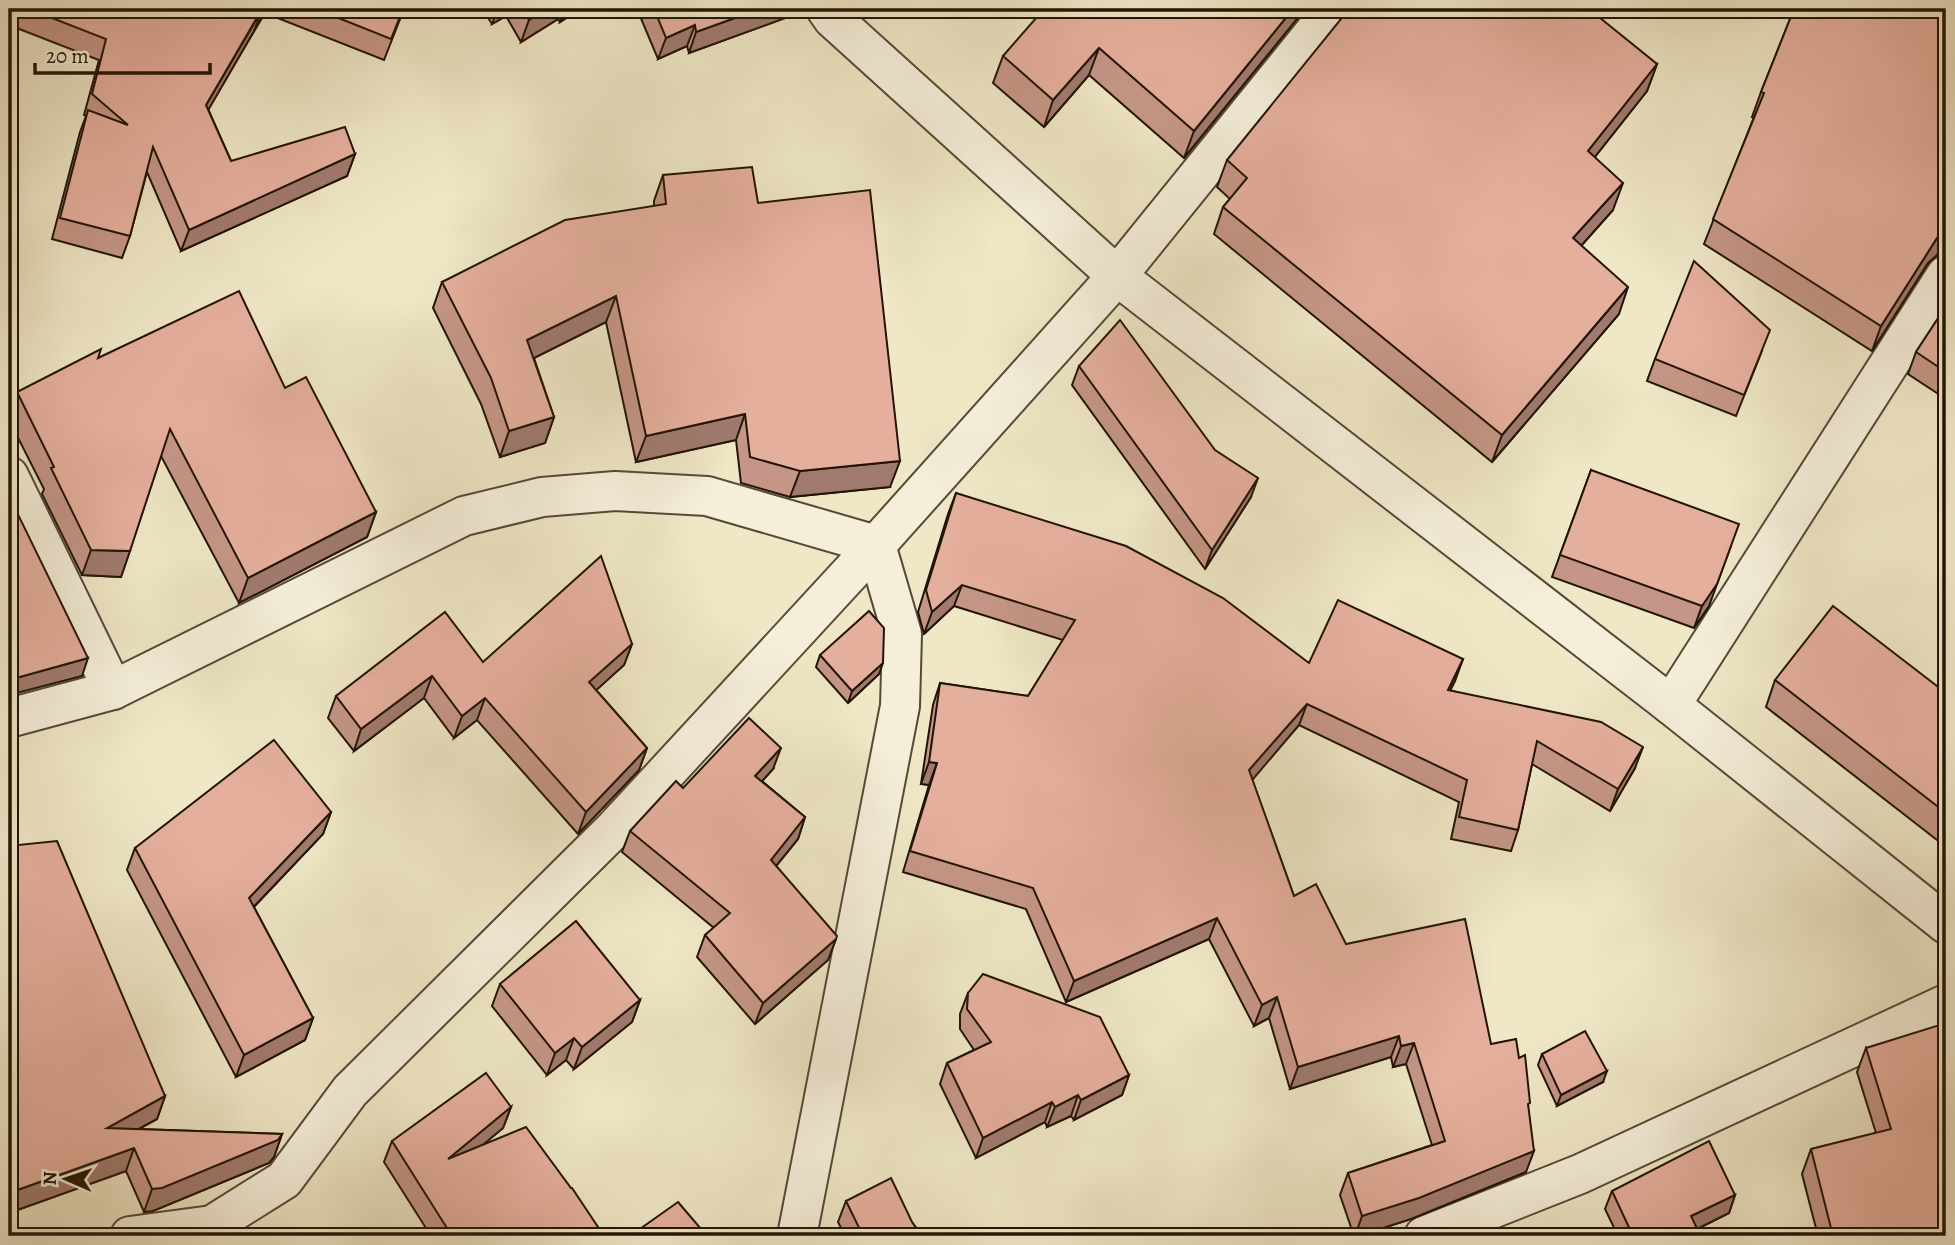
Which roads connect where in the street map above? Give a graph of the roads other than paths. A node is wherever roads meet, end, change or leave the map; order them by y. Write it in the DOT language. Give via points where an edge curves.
graph roads {
  1 [pos="826,9"];
  2 [pos="1333,9"];
  3 [pos="1946,275"];
  4 [pos="1118,276"];
  5 [pos="9,476"];
  6 [pos="876,545"];
  7 [pos="113,690"];
  8 [pos="1671,705"];
  9 [pos="9,718"];
  10 [pos="1946,924"];
  11 [pos="1946,1004"];
  12 [pos="131,1236"];
  13 [pos="797,1236"];
  14 [pos="1424,1236"];
  1 -- 4 [label="street"];
  2 -- 4 [label="street"];
  3 -- 8 [label="street"];
  4 -- 6 [label="street"];
  4 -- 8 [label="street"];
  5 -- 7 [label="street"];
  6 -- 7 [label="street" via="707,496 615,491 542,497 464,516"];
  6 -- 12 [label="street" via="615,828 350,1091 284,1180 212,1225"];
  6 -- 13 [label="street" via="902,635 900,706"];
  7 -- 9 [label="street"];
  8 -- 10 [label="street"];
  11 -- 14 [label="street" via="1580,1174"];
}
